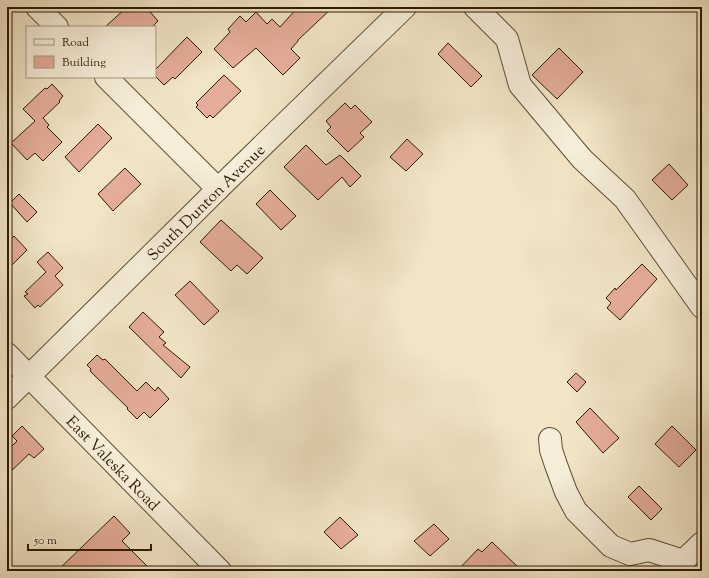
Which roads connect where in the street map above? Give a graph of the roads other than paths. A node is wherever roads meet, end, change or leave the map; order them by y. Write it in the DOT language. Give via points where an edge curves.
graph roads {
  1 [pos="37,7"];
  2 [pos="405,7"];
  3 [pos="475,7"];
  4 [pos="56,26"];
  5 [pos="107,78"];
  6 [pos="218,189"];
  7 [pos="702,307"];
  8 [pos="7,354"];
  9 [pos="29,376"];
  10 [pos="7,398"];
  11 [pos="550,439"];
  12 [pos="702,543"];
  13 [pos="678,566"];
  14 [pos="220,571"];
  1 -- 4 [label="street"];
  2 -- 6 [label="street, South Dunton Avenue"];
  3 -- 7 [label="street" via="507,39 520,85 582,158 625,199"];
  5 -- 6 [label="street"];
  6 -- 9 [label="street, South Dunton Avenue"];
  8 -- 9 [label="street, East Valeska Road"];
  9 -- 10 [label="street, South Dunton Avenue"];
  9 -- 14 [label="street, East Valeska Road"];
  11 -- 13 [label="street" via="556,465 576,511 611,546 630,554 649,550"];
  12 -- 13 [label="street"];
}
